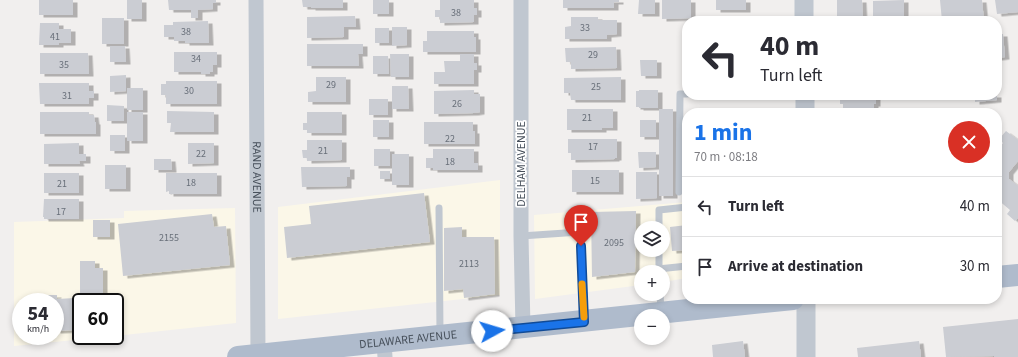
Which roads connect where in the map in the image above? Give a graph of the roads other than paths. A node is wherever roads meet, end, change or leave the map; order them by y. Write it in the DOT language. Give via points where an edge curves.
graph roads {
  1 [pos="256,0"];
  2 [pos="521,0"];
  3 [pos="804,0"];
  4 [pos="804,16"];
  5 [pos="682,94"];
  6 [pos="679,192"];
  7 [pos="439,208"];
  8 [pos="682,208"];
  9 [pos="659,221"];
  10 [pos="521,236"];
  11 [pos="682,267"];
  12 [pos="670,269"];
  13 [pos="1018,275"];
  14 [pos="1002,277"];
  15 [pos="661,304"];
  16 [pos="682,304"];
  17 [pos="806,304"];
  18 [pos="584,322"];
  19 [pos="523,328"];
  20 [pos="440,336"];
  21 [pos="384,350"];
  22 [pos="248,356"];
  23 [pos="806,357"];
  1 -- 22 [label="street, RAND AVENUE"];
  2 -- 10 [label="street, DELHAM AVENUE"];
  3 -- 4 [label="street"];
  5 -- 6 [label="lane"];
  7 -- 20 [label="lane"];
  8 -- 9 [label="lane" via="659,210"];
  10 -- 18 [label="lane" via="580,232"];
  10 -- 19 [label="street, DELHAM AVENUE"];
  11 -- 12 [label="lane"];
  13 -- 14 [label="main road"];
  15 -- 16 [label="main road, DELAWARE AVENUE"];
  15 -- 18 [label="main road, DELAWARE AVENUE"];
  17 -- 23 [label="street"];
  18 -- 19 [label="main road, DELAWARE AVENUE"];
  19 -- 20 [label="main road, DELAWARE AVENUE"];
  20 -- 21 [label="main road, DELAWARE AVENUE"];
  21 -- 22 [label="main road, DELAWARE AVENUE"];
}
